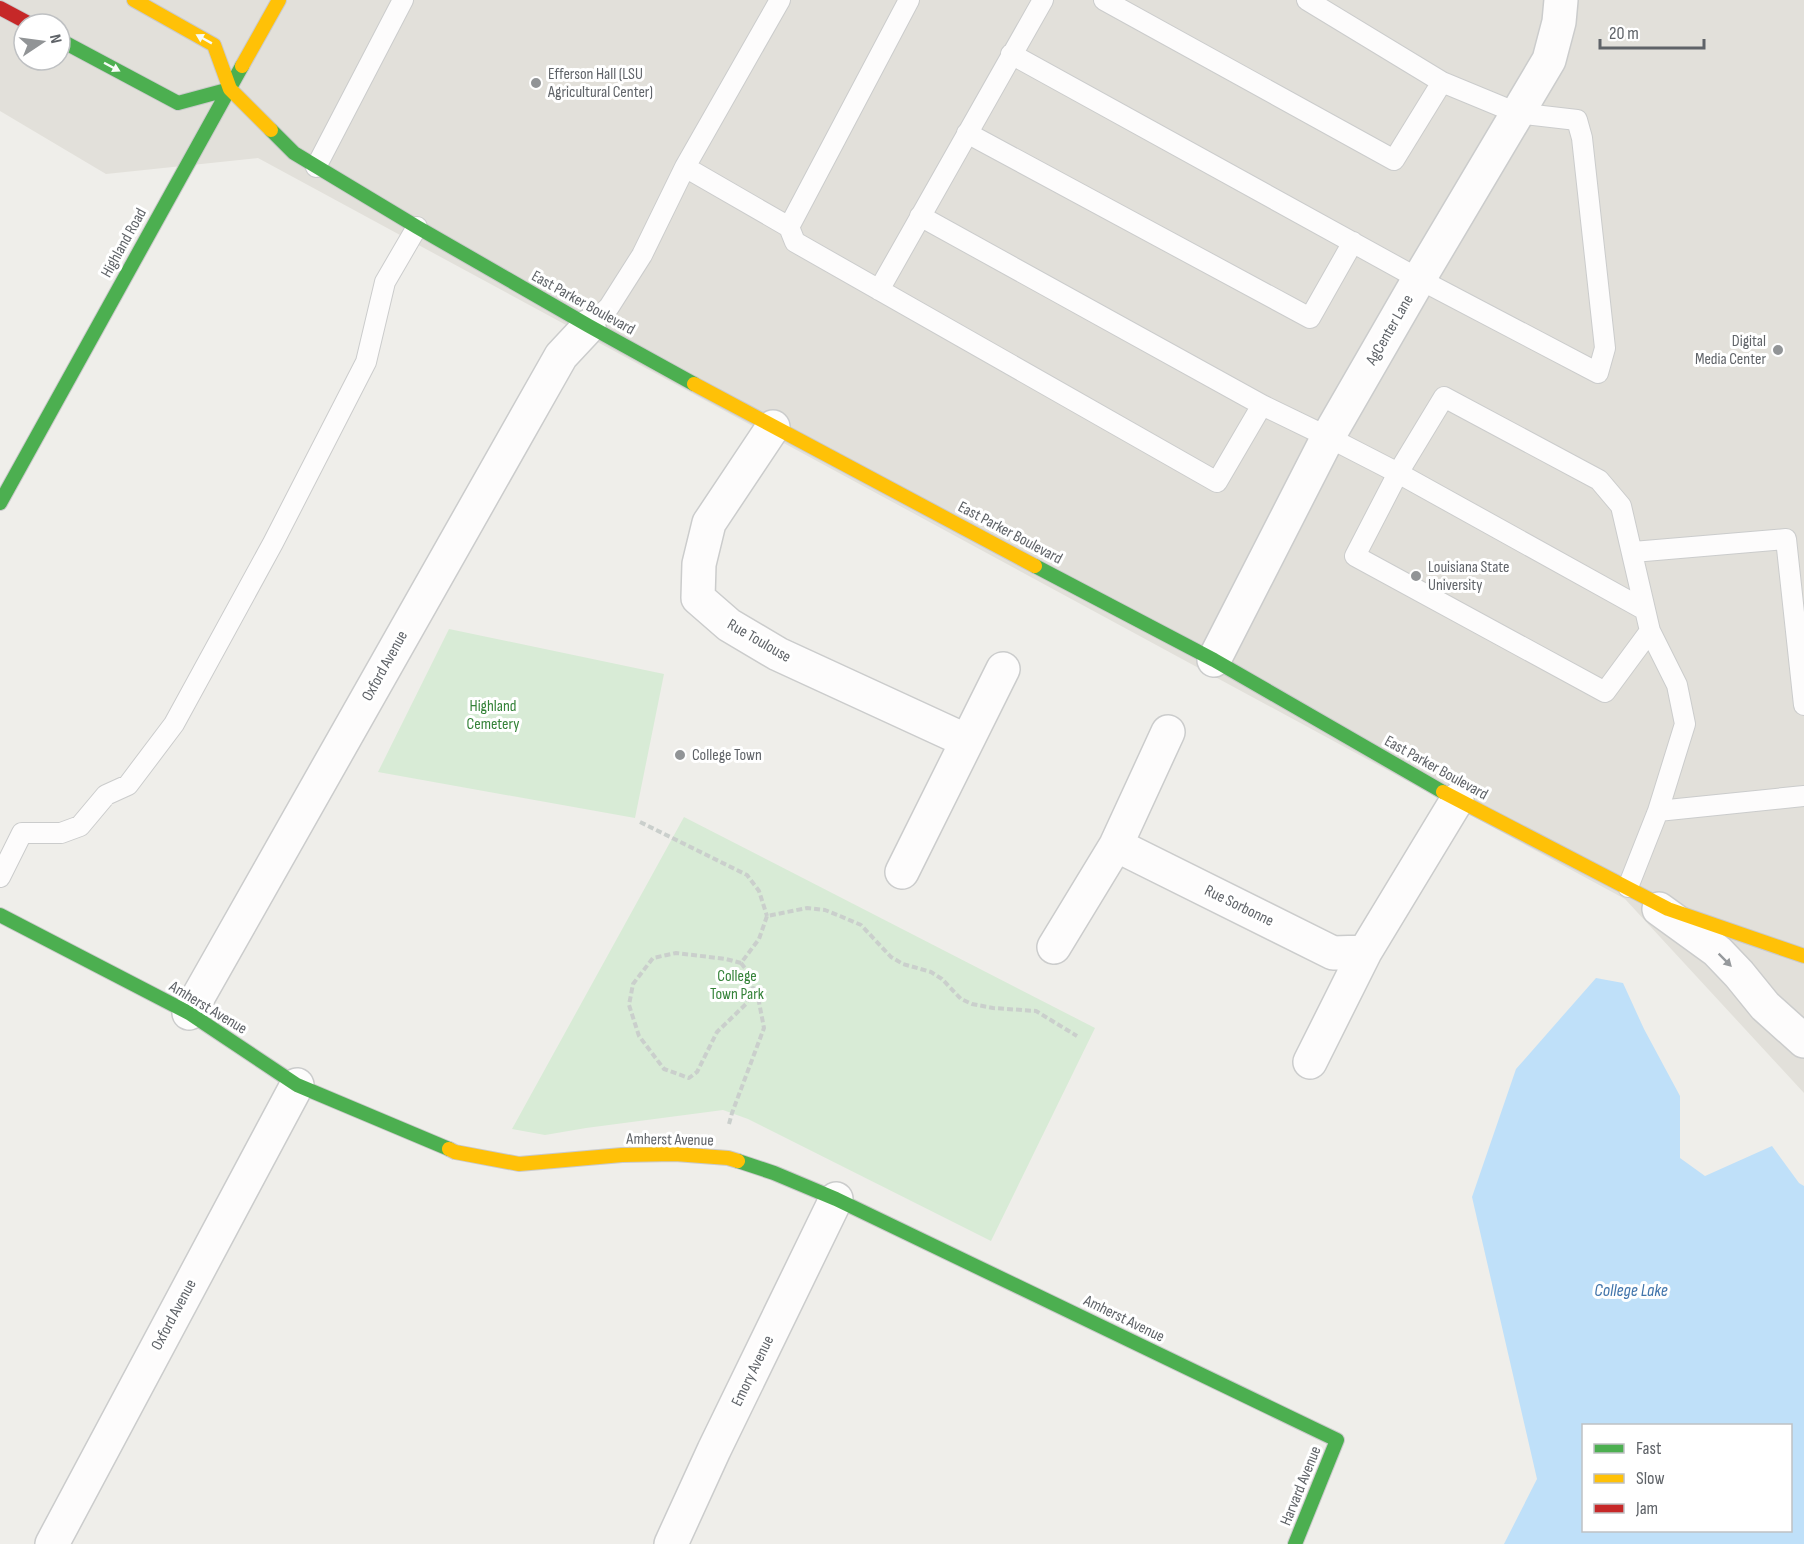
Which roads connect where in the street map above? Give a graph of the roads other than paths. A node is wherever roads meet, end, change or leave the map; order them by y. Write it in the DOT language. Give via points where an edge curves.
graph roads {
  1 [pos="134,0"];
  2 [pos="279,0"];
  3 [pos="403,0"];
  4 [pos="780,0"];
  5 [pos="909,0"];
  6 [pos="1043,0"];
  7 [pos="1104,0"];
  8 [pos="1307,0"];
  9 [pos="1561,0"];
  10 [pos="72,46"];
  11 [pos="1011,54"];
  12 [pos="1442,82"];
  13 [pos="230,89"];
  14 [pos="1517,113"];
  15 [pos="967,133"];
  16 [pos="316,167"];
  17 [pos="685,167"];
  18 [pos="920,216"];
  19 [pos="417,227"];
  20 [pos="789,227"];
  21 [pos="1353,242"];
  22 [pos="1419,279"];
  23 [pos="879,290"];
  24 [pos="589,326"];
  25 [pos="1262,405"];
  26 [pos="773,427"];
  27 [pos="1329,437"];
  28 [pos="1398,473"];
  29 [pos="0,503"];
  30 [pos="1632,552"];
  31 [pos="1645,610"];
  32 [pos="1650,631"];
  33 [pos="1214,660"];
  34 [pos="1003,669"];
  35 [pos="1804,705"];
  36 [pos="1167,732"];
  37 [pos="967,741"];
  38 [pos="1804,796"];
  39 [pos="1456,800"];
  40 [pos="1658,811"];
  41 [pos="1116,846"];
  42 [pos="902,872"];
  43 [pos="0,877"];
  44 [pos="1628,887"];
  45 [pos="0,915"];
  46 [pos="1054,947"];
  47 [pos="1365,952"];
  48 [pos="1804,956"];
  49 [pos="189,1013"];
  50 [pos="1804,1041"];
  51 [pos="1310,1062"];
  52 [pos="297,1085"];
  53 [pos="836,1199"];
  54 [pos="1337,1440"];
  55 [pos="52,1544"];
  56 [pos="671,1544"];
  57 [pos="1295,1544"];
  13 -- 1 [label="street, one-way" via="214,45"];
  2 -- 13 [label="street, Highland Road"];
  3 -- 16 [label="lane"];
  4 -- 17 [label="lane"];
  5 -- 20 [label="lane"];
  6 -- 11 [label="lane"];
  7 -- 12 [label="lane" via="1394,160"];
  8 -- 12 [label="lane"];
  9 -- 14 [label="street, AgCenter Lane" via="1549,60"];
  10 -- 13 [label="street, one-way" via="178,103"];
  11 -- 15 [label="lane"];
  11 -- 21 [label="lane"];
  12 -- 14 [label="lane"];
  13 -- 16 [label="street, East Parker Boulevard" via="294,153"];
  13 -- 29 [label="street, Highland Road"];
  14 -- 22 [label="street, AgCenter Lane"];
  14 -- 22 [label="lane" via="1577,120 1605,348 1598,373"];
  15 -- 18 [label="lane"];
  15 -- 21 [label="lane" via="1310,318"];
  16 -- 19 [label="street, East Parker Boulevard"];
  17 -- 20 [label="lane"];
  17 -- 24 [label="lane" via="642,255 609,307"];
  18 -- 23 [label="lane"];
  18 -- 25 [label="lane"];
  19 -- 24 [label="street, East Parker Boulevard"];
  19 -- 43 [label="lane" via="385,282 366,362 174,724 128,785 106,795 80,826 61,833 22,833"];
  20 -- 23 [label="lane" via="795,242"];
  21 -- 22 [label="lane"];
  22 -- 27 [label="street, AgCenter Lane"];
  23 -- 25 [label="lane" via="1218,482"];
  24 -- 26 [label="street, East Parker Boulevard"];
  24 -- 49 [label="street, Oxford Avenue" via="561,356"];
  25 -- 27 [label="lane"];
  26 -- 33 [label="street, East Parker Boulevard"];
  26 -- 37 [label="street, Rue Toulouse" via="709,523 699,564 698,598 729,625 778,654"];
  27 -- 28 [label="lane"];
  27 -- 33 [label="street, AgCenter Lane"];
  28 -- 30 [label="lane" via="1444,397 1599,480 1621,506"];
  28 -- 31 [label="lane"];
  28 -- 32 [label="lane" via="1355,556 1605,692"];
  30 -- 31 [label="lane"];
  30 -- 35 [label="lane" via="1786,539"];
  31 -- 32 [label="lane"];
  32 -- 40 [label="lane" via="1677,685 1685,724"];
  33 -- 39 [label="street, East Parker Boulevard"];
  34 -- 37 [label="street"];
  36 -- 41 [label="street"];
  37 -- 42 [label="street"];
  38 -- 40 [label="lane"];
  39 -- 44 [label="street, East Parker Boulevard"];
  39 -- 47 [label="street"];
  40 -- 44 [label="lane"];
  41 -- 46 [label="street"];
  41 -- 47 [label="street, Rue Sorbonne" via="1333,953"];
  44 -- 48 [label="street, East Parker Boulevard" via="1668,909"];
  44 -- 50 [label="street, one-way" via="1717,951 1765,1006"];
  45 -- 49 [label="street, Amherst Avenue"];
  47 -- 51 [label="street"];
  49 -- 52 [label="street, Amherst Avenue"];
  52 -- 53 [label="street, Amherst Avenue" via="455,1152 519,1164 621,1155 728,1158"];
  52 -- 55 [label="street, Oxford Avenue"];
  53 -- 54 [label="street, Amherst Avenue"];
  53 -- 56 [label="street, Emory Avenue"];
  54 -- 57 [label="street, Harvard Avenue"];
}
